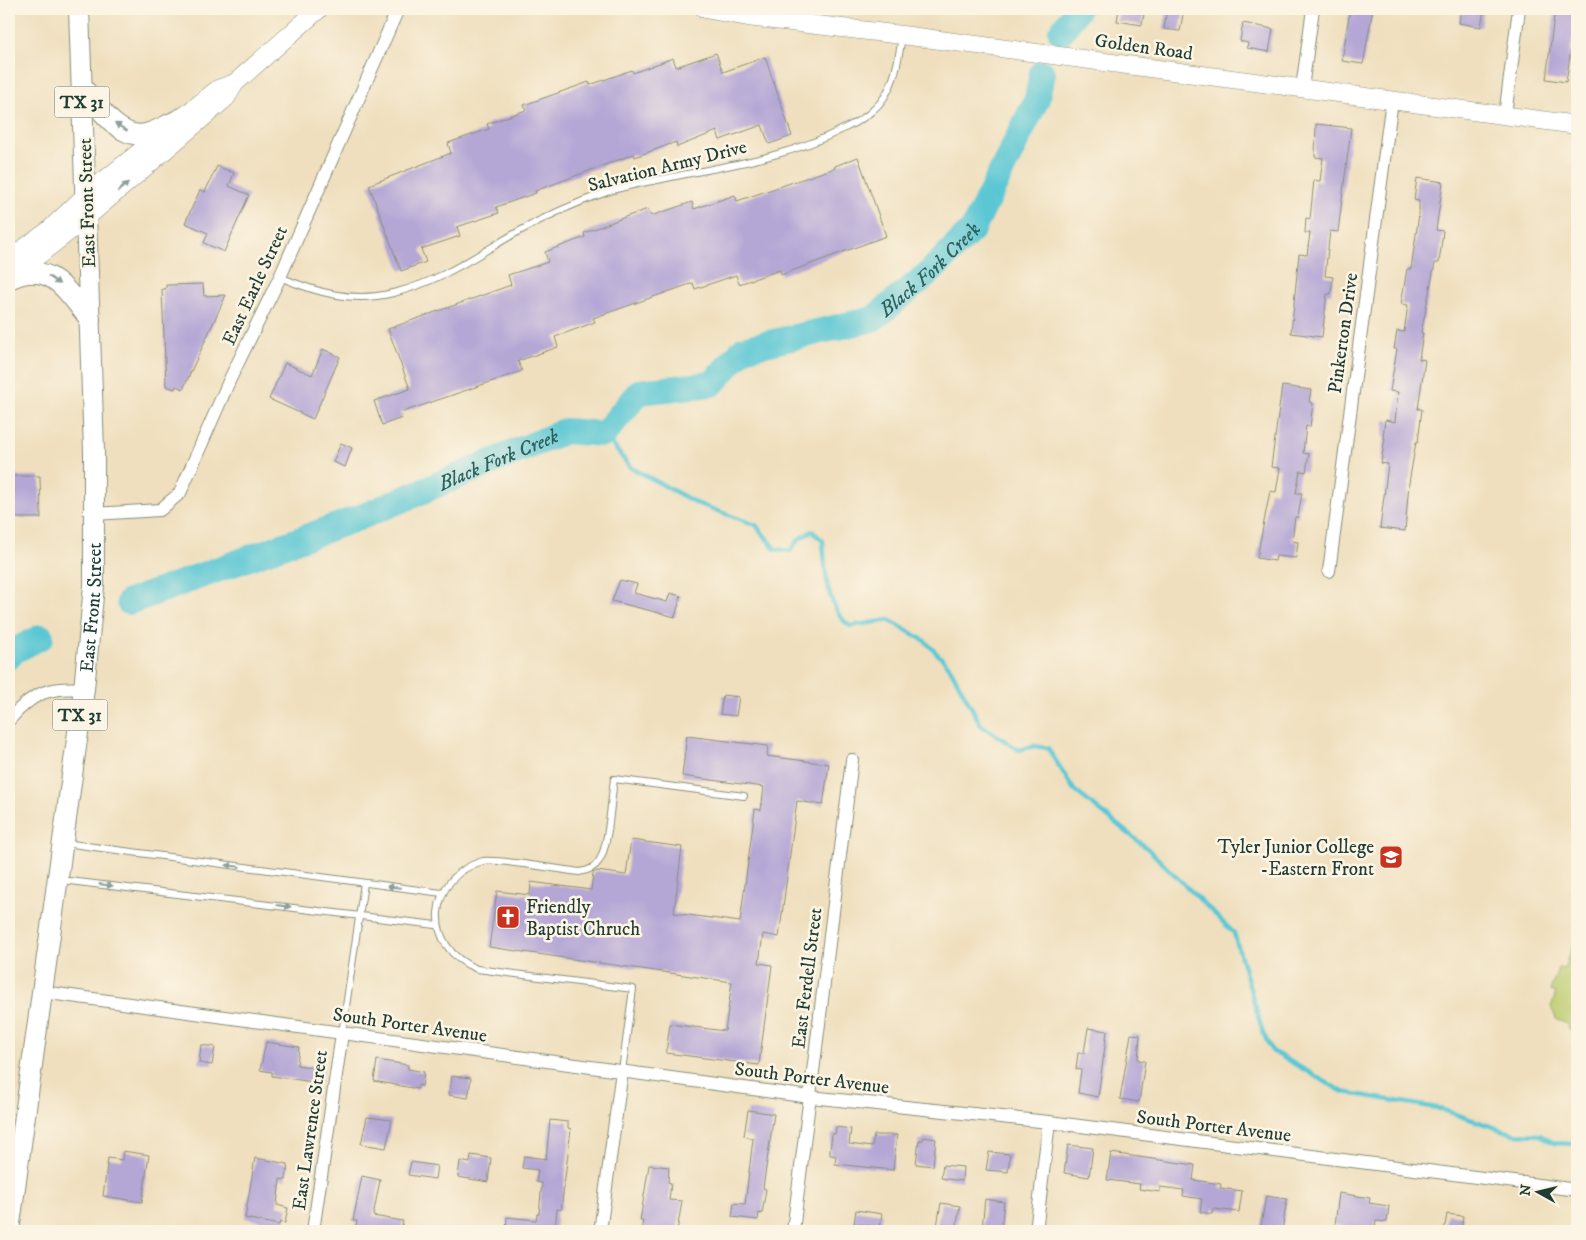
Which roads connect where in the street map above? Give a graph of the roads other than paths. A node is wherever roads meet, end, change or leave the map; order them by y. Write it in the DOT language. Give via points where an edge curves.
graph roads {
  1 [pos="79,9"];
  2 [pos="319,9"];
  3 [pos="398,9"];
  4 [pos="705,9"];
  5 [pos="1313,9"];
  6 [pos="1519,9"];
  7 [pos="902,35"];
  8 [pos="235,82"];
  9 [pos="82,87"];
  10 [pos="1302,88"];
  11 [pos="1392,100"];
  12 [pos="1505,115"];
  13 [pos="182,118"];
  14 [pos="1577,125"];
  15 [pos="86,195"];
  16 [pos="86,218"];
  17 [pos="9,260"];
  18 [pos="280,277"];
  19 [pos="9,279"];
  20 [pos="90,319"];
  21 [pos="94,514"];
  22 [pos="1329,571"];
  23 [pos="84,690"];
  24 [pos="9,720"];
  25 [pos="852,760"];
  26 [pos="744,796"];
  27 [pos="62,843"];
  28 [pos="57,879"];
  29 [pos="364,883"];
  30 [pos="442,893"];
  31 [pos="360,915"];
  32 [pos="436,924"];
  33 [pos="42,992"];
  34 [pos="342,1034"];
  35 [pos="622,1071"];
  36 [pos="810,1097"];
  37 [pos="1050,1122"];
  38 [pos="1577,1190"];
  39 [pos="9,1231"];
  40 [pos="313,1231"];
  41 [pos="600,1231"];
  42 [pos="793,1231"];
  43 [pos="1036,1231"];
  1 -- 9 [label="main road, East Front Street / TX 31"];
  2 -- 8 [label="street"];
  3 -- 18 [label="street, East Earle Street"];
  4 -- 7 [label="street, Golden Road"];
  5 -- 10 [label="street"];
  6 -- 12 [label="street"];
  7 -- 10 [label="street, Golden Road"];
  7 -- 18 [label="lane, Salvation Army Drive" via="896,72 877,106 853,124 811,144 606,192 528,226 450,273 393,293 362,297 330,295"];
  8 -- 13 [label="street" via="218,89"];
  16 -- 8 [label="street, one-way" via="226,98"];
  13 -- 9 [label="main road, one-way" via="146,134 125,130 112,122"];
  9 -- 15 [label="main road, East Front Street / TX 31"];
  10 -- 11 [label="street, Golden Road"];
  11 -- 12 [label="street, Golden Road"];
  11 -- 22 [label="street, Pinkerton Drive"];
  12 -- 14 [label="street, Golden Road"];
  13 -- 15 [label="street"];
  15 -- 16 [label="main road, East Front Street / TX 31"];
  15 -- 17 [label="street" via="48,231"];
  16 -- 19 [label="street"];
  16 -- 20 [label="main road, East Front Street / TX 31"];
  18 -- 21 [label="street, East Earle Street" via="230,379 180,493 160,510"];
  19 -- 20 [label="main road, one-way" via="28,272 50,276"];
  20 -- 21 [label="main road, East Front Street / TX 31"];
  21 -- 23 [label="main road, East Front Street / TX 31" via="94,586"];
  23 -- 24 [label="street" via="52,688"];
  23 -- 27 [label="main road, East Front Street / TX 31"];
  25 -- 36 [label="street, East Ferdell Street"];
  26 -- 30 [label="lane" via="614,779 604,847 600,861 593,868 579,872 485,861 467,868"];
  27 -- 28 [label="main road, East Front Street / TX 31"];
  29 -- 27 [label="lane, one-way"];
  28 -- 31 [label="lane, one-way"];
  28 -- 33 [label="main road, East Front Street / TX 31"];
  30 -- 29 [label="lane, one-way"];
  29 -- 31 [label="lane"];
  30 -- 32 [label="lane"];
  31 -- 32 [label="lane"];
  31 -- 34 [label="lane"];
  32 -- 35 [label="lane" via="453,954 476,969 633,990"];
  33 -- 34 [label="street, South Porter Avenue"];
  33 -- 39 [label="main road, East Front Street / TX 31"];
  34 -- 35 [label="street, South Porter Avenue"];
  34 -- 40 [label="street, East Lawrence Street"];
  35 -- 36 [label="street, South Porter Avenue"];
  35 -- 41 [label="street"];
  36 -- 37 [label="street, South Porter Avenue"];
  36 -- 42 [label="street, East Ferdell Street"];
  37 -- 38 [label="street, South Porter Avenue"];
  37 -- 43 [label="street"];
}
